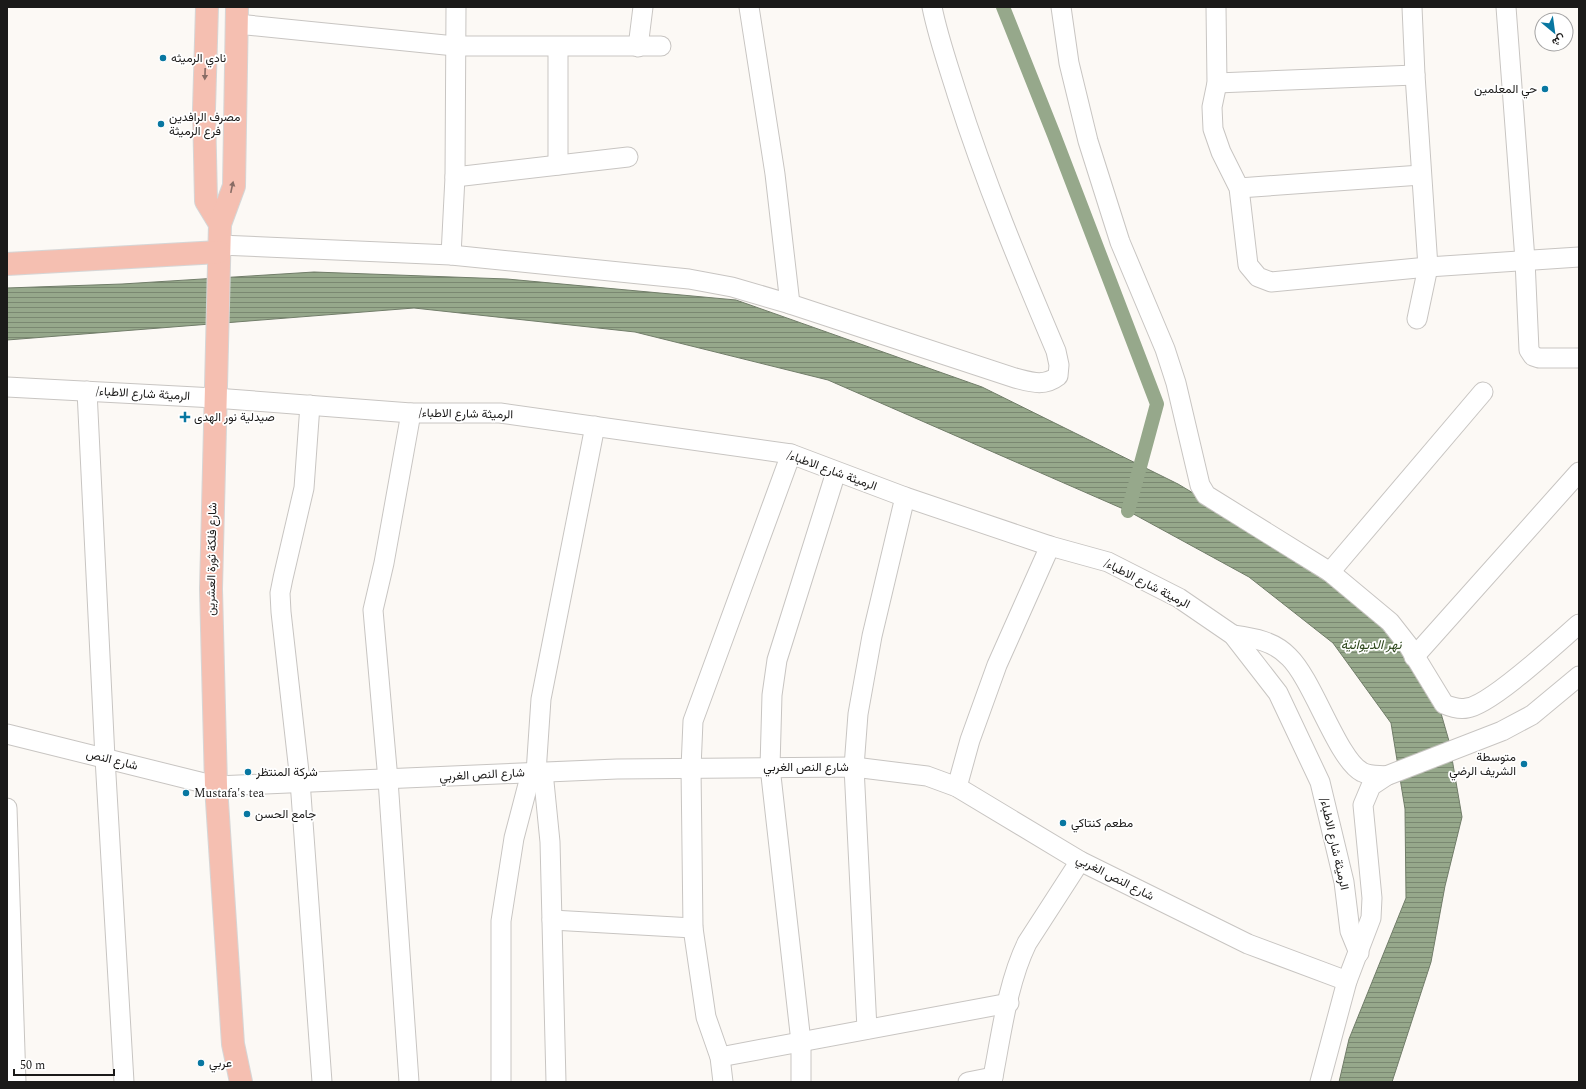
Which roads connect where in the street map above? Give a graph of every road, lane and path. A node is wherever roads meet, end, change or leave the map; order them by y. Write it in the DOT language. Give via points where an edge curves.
graph roads {
  1 [pos="207,7"];
  2 [pos="456,7"];
  3 [pos="643,7"];
  4 [pos="748,7"];
  5 [pos="932,7"];
  6 [pos="1061,7"];
  7 [pos="1216,7"];
  8 [pos="1412,7"];
  9 [pos="1506,7"];
  10 [pos="237,15"];
  11 [pos="455,46"];
  12 [pos="661,46"];
  13 [pos="558,47"];
  14 [pos="638,47"];
  15 [pos="1415,75"];
  16 [pos="1217,83"];
  17 [pos="628,157"];
  18 [pos="558,165"];
  19 [pos="1421,176"];
  20 [pos="455,177"];
  21 [pos="1240,188"];
  22 [pos="219,246"];
  23 [pos="7,254"];
  24 [pos="451,255"];
  25 [pos="1579,257"];
  26 [pos="88,258"];
  27 [pos="1525,260"];
  28 [pos="7,264"];
  29 [pos="1428,267"];
  30 [pos="790,304"];
  31 [pos="1417,319"];
  32 [pos="1579,358"];
  33 [pos="7,387"];
  34 [pos="87,391"];
  35 [pos="1483,392"];
  36 [pos="215,398"];
  37 [pos="310,405"];
  38 [pos="411,413"];
  39 [pos="595,426"];
  40 [pos="791,454"];
  41 [pos="836,472"];
  42 [pos="1579,472"];
  43 [pos="905,497"];
  44 [pos="1050,546"];
  45 [pos="1330,572"];
  46 [pos="1579,624"];
  47 [pos="1233,634"];
  48 [pos="1414,657"];
  49 [pos="1579,664"];
  50 [pos="1579,676"];
  51 [pos="1532,715"];
  52 [pos="7,734"];
  53 [pos="105,758"];
  54 [pos="770,767"];
  55 [pos="854,767"];
  56 [pos="691,768"];
  57 [pos="537,772"];
  58 [pos="1386,776"];
  59 [pos="388,780"];
  60 [pos="300,781"];
  61 [pos="216,786"];
  62 [pos="957,788"];
  63 [pos="7,808"];
  64 [pos="1080,861"];
  65 [pos="552,920"];
  66 [pos="693,928"];
  67 [pos="1359,953"];
  68 [pos="1347,981"];
  69 [pos="1008,1003"];
  70 [pos="867,1030"];
  71 [pos="801,1042"];
  72 [pos="233,1044"];
  73 [pos="720,1057"];
  74 [pos="993,1079"];
  75 [pos="16,1082"];
  76 [pos="124,1082"];
  77 [pos="227,1082"];
  78 [pos="241,1082"];
  79 [pos="322,1082"];
  80 [pos="409,1082"];
  81 [pos="501,1082"];
  82 [pos="556,1082"];
  83 [pos="723,1082"];
  84 [pos="801,1082"];
  85 [pos="968,1082"];
  86 [pos="1320,1082"];
  1 -- 22 [label="main road, one-way" via="204,108 206,201"];
  2 -- 11 [label="street"];
  3 -- 14 [label="street"];
  4 -- 30 [label="street" via="775,174"];
  5 -- 30 [label="street" via="972,141 1008,238 1056,351 1058,376 1050,382 1038,384 1015,378"];
  6 -- 45 [label="street" via="1069,63 1088,141 1120,242 1165,349 1176,383 1200,485 1214,502"];
  7 -- 16 [label="street"];
  8 -- 15 [label="street"];
  9 -- 27 [label="street"];
  10 -- 11 [label="street"];
  22 -- 10 [label="main road, one-way" via="234,186"];
  11 -- 13 [label="street"];
  11 -- 20 [label="street"];
  12 -- 14 [label="street"];
  13 -- 14 [label="street"];
  13 -- 18 [label="street"];
  15 -- 16 [label="street"];
  15 -- 19 [label="street"];
  16 -- 21 [label="street" via="1212,107 1213,129 1221,152"];
  17 -- 18 [label="street"];
  18 -- 20 [label="street"];
  19 -- 21 [label="street"];
  19 -- 29 [label="street"];
  20 -- 24 [label="street"];
  21 -- 29 [label="street" via="1248,265 1264,280 1271,282"];
  22 -- 24 [label="street"];
  22 -- 26 [label="main road"];
  22 -- 36 [label="main road, شارع فلكة ثورة العشرين"];
  23 -- 26 [label="main road"];
  24 -- 30 [label="street" via="688,279"];
  25 -- 27 [label="street"];
  26 -- 28 [label="main road"];
  27 -- 29 [label="street"];
  27 -- 32 [label="street" via="1529,350 1533,356 1539,358"];
  29 -- 31 [label="street"];
  33 -- 34 [label="street, /الرميثة شارع الاطباء"];
  34 -- 36 [label="street, /الرميثة شارع الاطباء"];
  34 -- 53 [label="street"];
  35 -- 45 [label="street"];
  36 -- 37 [label="street, /الرميثة شارع الاطباء"];
  36 -- 61 [label="main road, شارع فلكة ثورة العشرين" via="211,589"];
  37 -- 38 [label="street, /الرميثة شارع الاطباء"];
  37 -- 60 [label="street" via="304,488 280,592"];
  38 -- 39 [label="street, /الرميثة شارع الاطباء" via="500,413"];
  38 -- 59 [label="street" via="384,564 373,610"];
  39 -- 40 [label="street, /الرميثة شارع الاطباء"];
  39 -- 57 [label="street" via="541,699"];
  40 -- 41 [label="street, /الرميثة شارع الاطباء"];
  40 -- 56 [label="street" via="693,721"];
  41 -- 43 [label="street, /الرميثة شارع الاطباء"];
  41 -- 54 [label="street" via="777,660 772,695"];
  42 -- 48 [label="street"];
  43 -- 44 [label="street, /الرميثة شارع الاطباء"];
  43 -- 55 [label="street" via="870,644 858,714"];
  44 -- 47 [label="street, /الرميثة شارع الاطباء" via="1108,562 1179,598"];
  44 -- 62 [label="street" via="997,665 970,740"];
  45 -- 48 [label="street" via="1390,622"];
  46 -- 48 [label="street" via="1482,703 1468,708 1454,708 1444,704"];
  47 -- 58 [label="street" via="1259,639 1290,657 1352,765 1363,772"];
  47 -- 67 [label="street, /الرميثة شارع الاطباء" via="1278,693 1320,782 1344,882 1350,931"];
  49 -- 51 [label="street"];
  50 -- 51 [label="street"];
  51 -- 58 [label="street" via="1459,749"];
  52 -- 53 [label="street, شارع النص"];
  53 -- 61 [label="street, شارع النص"];
  53 -- 76 [label="street"];
  54 -- 55 [label="street, شارع النص الغربي"];
  54 -- 56 [label="street, شارع النص الغربي"];
  54 -- 71 [label="street"];
  55 -- 62 [label="street, شارع النص الغربي" via="927,776"];
  55 -- 70 [label="street"];
  56 -- 57 [label="street, شارع النص الغربي"];
  56 -- 66 [label="street"];
  57 -- 59 [label="street, شارع النص الغربي"];
  57 -- 65 [label="street" via="550,842"];
  57 -- 81 [label="street" via="514,838 501,920"];
  58 -- 67 [label="street" via="1371,786 1363,805 1372,898 1371,918"];
  59 -- 60 [label="street, شارع النص الغربي"];
  59 -- 80 [label="street"];
  60 -- 61 [label="street, شارع النص الغربي"];
  60 -- 79 [label="street"];
  61 -- 72 [label="main road, شارع فلكة ثورة العشرين"];
  62 -- 64 [label="street, شارع النص الغربي"];
  63 -- 75 [label="street"];
  64 -- 68 [label="street, شارع النص الغربي" via="1248,944"];
  64 -- 69 [label="street" via="1026,943"];
  65 -- 66 [label="street"];
  65 -- 82 [label="street"];
  66 -- 73 [label="street" via="706,1017"];
  67 -- 68 [label="street"];
  68 -- 86 [label="street"];
  69 -- 70 [label="street"];
  69 -- 74 [label="street"];
  70 -- 71 [label="street"];
  71 -- 73 [label="street"];
  71 -- 84 [label="street"];
  72 -- 77 [label="main road"];
  72 -- 78 [label="main road"];
  73 -- 83 [label="street"];
  74 -- 85 [label="street"];
}
